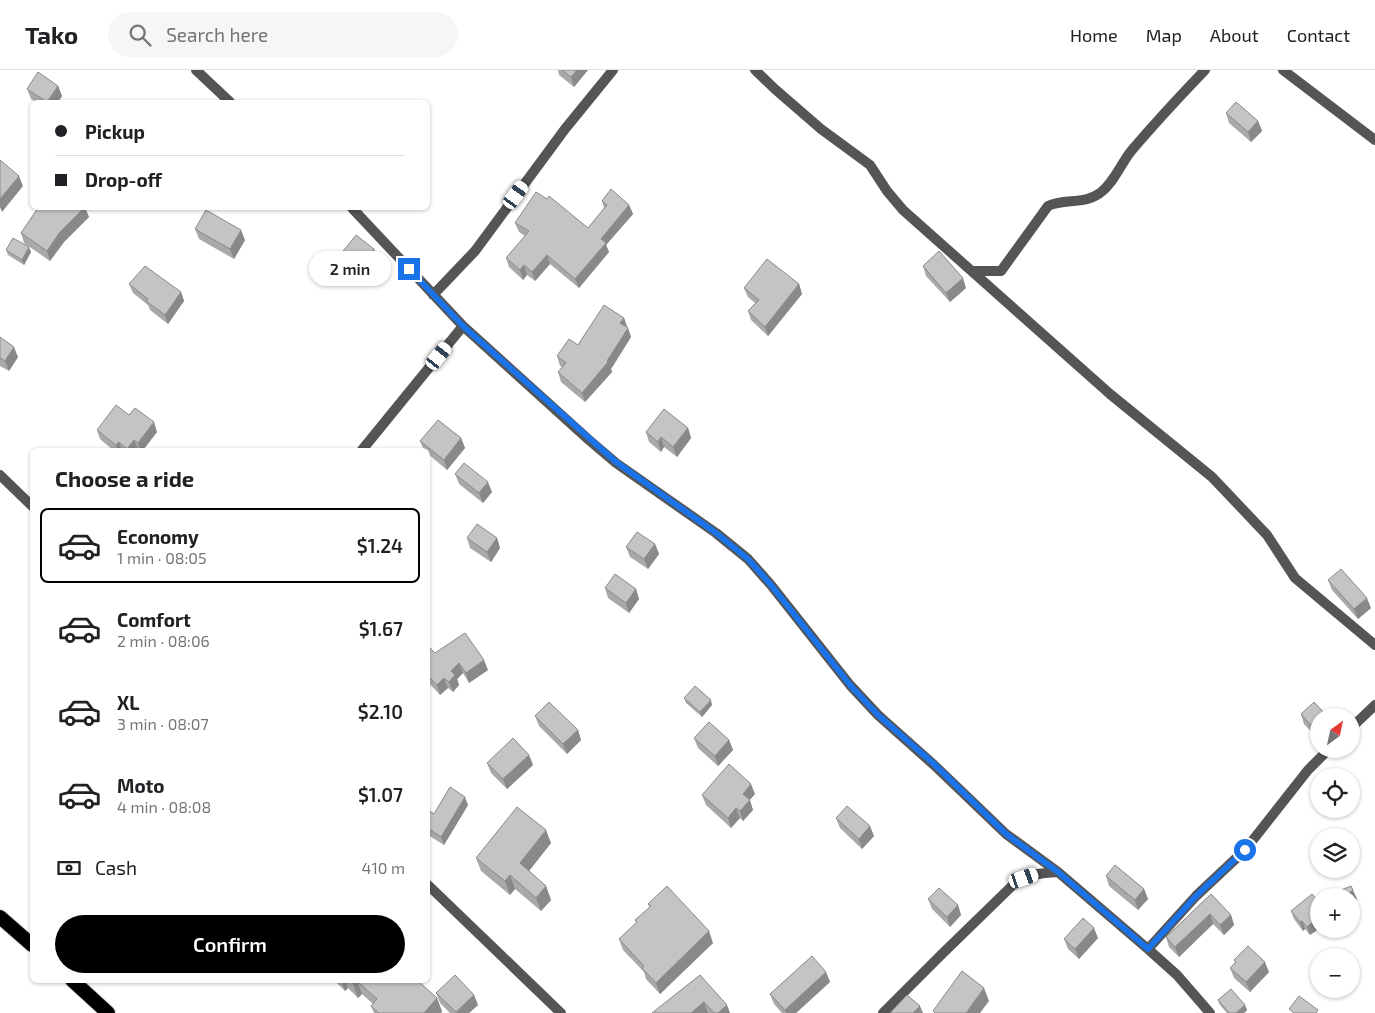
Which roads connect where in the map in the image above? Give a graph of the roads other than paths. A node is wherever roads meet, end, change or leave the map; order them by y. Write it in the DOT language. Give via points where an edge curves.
graph roads {
  1 [pos="196,70"];
  2 [pos="613,70"];
  3 [pos="755,70"];
  4 [pos="1204,70"];
  5 [pos="1283,70"];
  6 [pos="228,100"];
  7 [pos="1375,140"];
  8 [pos="354,210"];
  9 [pos="973,271"];
  10 [pos="433,295"];
  11 [pos="463,326"];
  12 [pos="364,448"];
  13 [pos="0,474"];
  14 [pos="30,504"];
  15 [pos="1375,645"];
  16 [pos="1375,705"];
  17 [pos="1360,719"];
  18 [pos="1320,758"];
  19 [pos="1058,872"];
  20 [pos="430,887"];
  21 [pos="0,917"];
  22 [pos="30,943"];
  23 [pos="1148,949"];
  24 [pos="75,983"];
  25 [pos="108,1013"];
  26 [pos="561,1013"];
  27 [pos="883,1013"];
  28 [pos="1210,1013"];
  1 -- 6 [label="street"];
  2 -- 10 [label="street" via="475,251"];
  3 -- 9 [label="street" via="821,129 870,165 903,210"];
  4 -- 9 [label="street" via="1131,151 1100,194 1078,202 1055,202 1048,206 1001,271"];
  5 -- 7 [label="street"];
  8 -- 10 [label="street"];
  9 -- 15 [label="street" via="1110,394 1212,477 1267,535 1295,578"];
  10 -- 11 [label="street"];
  11 -- 12 [label="street"];
  11 -- 19 [label="street" via="616,462 748,559 878,715 1006,834"];
  13 -- 14 [label="street"];
  16 -- 17 [label="street"];
  18 -- 23 [label="street" via="1245,850 1196,896"];
  19 -- 23 [label="street"];
  19 -- 27 [label="street" via="1038,873 1015,883"];
  20 -- 26 [label="street"];
  21 -- 22 [label="highway"];
  23 -- 28 [label="street" via="1177,975"];
  24 -- 25 [label="highway"];
}
